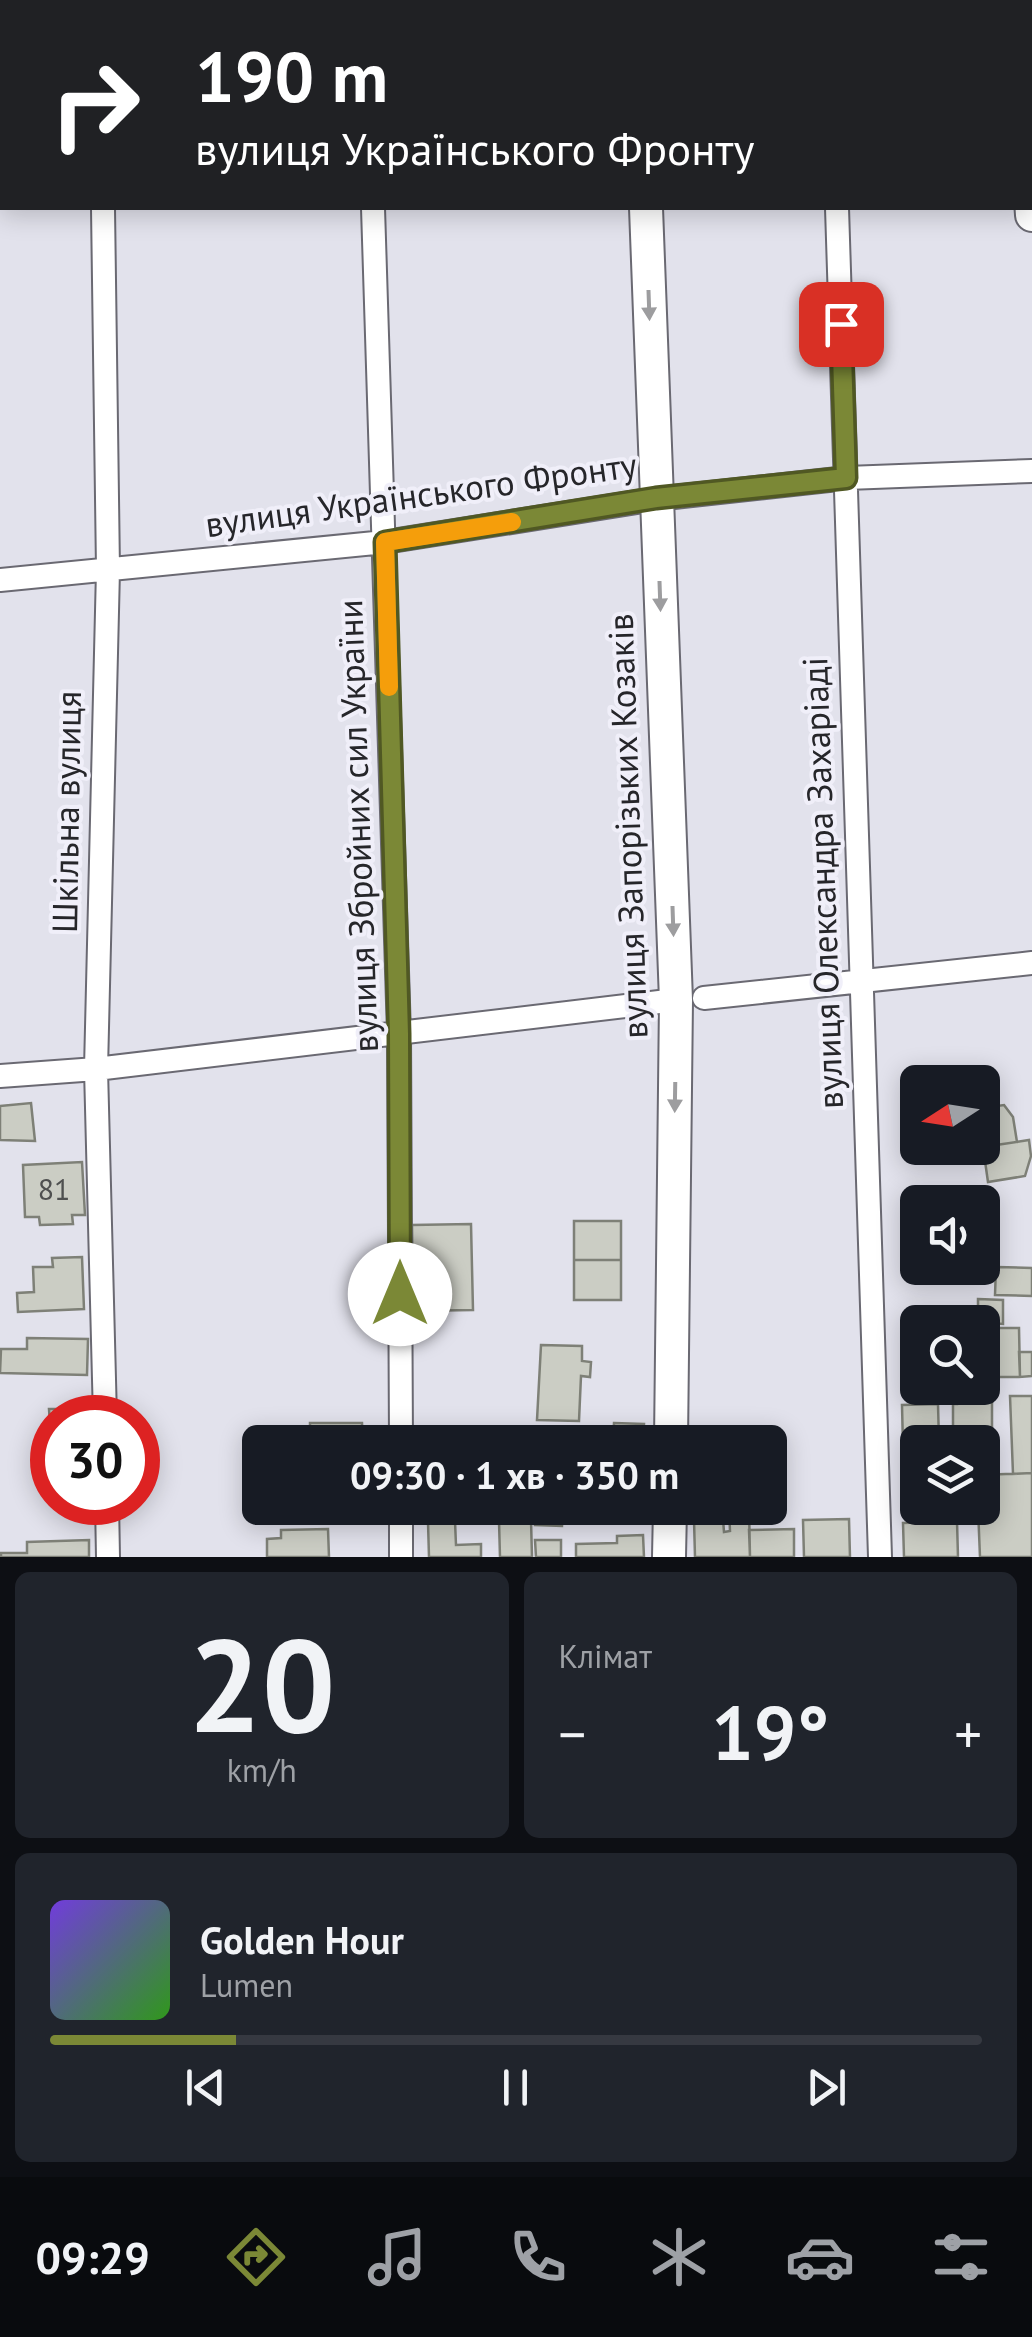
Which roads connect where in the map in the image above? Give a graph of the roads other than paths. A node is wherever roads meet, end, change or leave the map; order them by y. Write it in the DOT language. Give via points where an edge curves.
graph roads {
  1 [pos="102,210"];
  2 [pos="373,210"];
  3 [pos="646,210"];
  4 [pos="837,210"];
  5 [pos="1032,471"];
  6 [pos="846,478"];
  7 [pos="656,498"];
  8 [pos="385,542"];
  9 [pos="108,570"];
  10 [pos="0,580"];
  11 [pos="1032,962"];
  12 [pos="861,980"];
  13 [pos="690,999"];
  14 [pos="399,1034"];
  15 [pos="96,1069"];
  16 [pos="0,1076"];
  17 [pos="103,1395"];
  18 [pos="401,1425"];
  19 [pos="672,1425"];
  20 [pos="107,1525"];
  21 [pos="401,1525"];
  22 [pos="670,1525"];
  23 [pos="108,1557"];
  24 [pos="401,1557"];
  25 [pos="670,1557"];
  26 [pos="880,1557"];
  1 -- 9 [label="street, Шкільна вулиця"];
  2 -- 8 [label="street, вулиця Збройних сил України"];
  3 -- 7 [label="main road, вулиця Запорізьких Козаків, one-way"];
  4 -- 6 [label="street, вулиця Олександра Захаріаді"];
  5 -- 6 [label="street, вулиця Українського Фронту"];
  6 -- 7 [label="street, вулиця Українського Фронту"];
  6 -- 12 [label="street, вулиця Олександра Захаріаді"];
  7 -- 8 [label="street, вулиця Українського Фронту"];
  7 -- 13 [label="main road, вулиця Запорізьких Козаків, one-way"];
  8 -- 9 [label="street, вулиця Українського Фронту"];
  8 -- 14 [label="street, вулиця Збройних сил України"];
  9 -- 10 [label="street, вулиця Українського Фронту"];
  9 -- 15 [label="street, Шкільна вулиця"];
  11 -- 12 [label="street"];
  12 -- 13 [label="street"];
  12 -- 26 [label="street, вулиця Олександра Захаріаді"];
  13 -- 14 [label="street"];
  13 -- 19 [label="main road, вулиця Запорізьких Козаків, one-way"];
  14 -- 15 [label="street"];
  14 -- 18 [label="street, вулиця Збройних сил України"];
  15 -- 16 [label="street"];
  15 -- 17 [label="street, Шкільна вулиця"];
  20 -- 23 [label="street"];
  21 -- 24 [label="street"];
  22 -- 25 [label="main road"];
}
